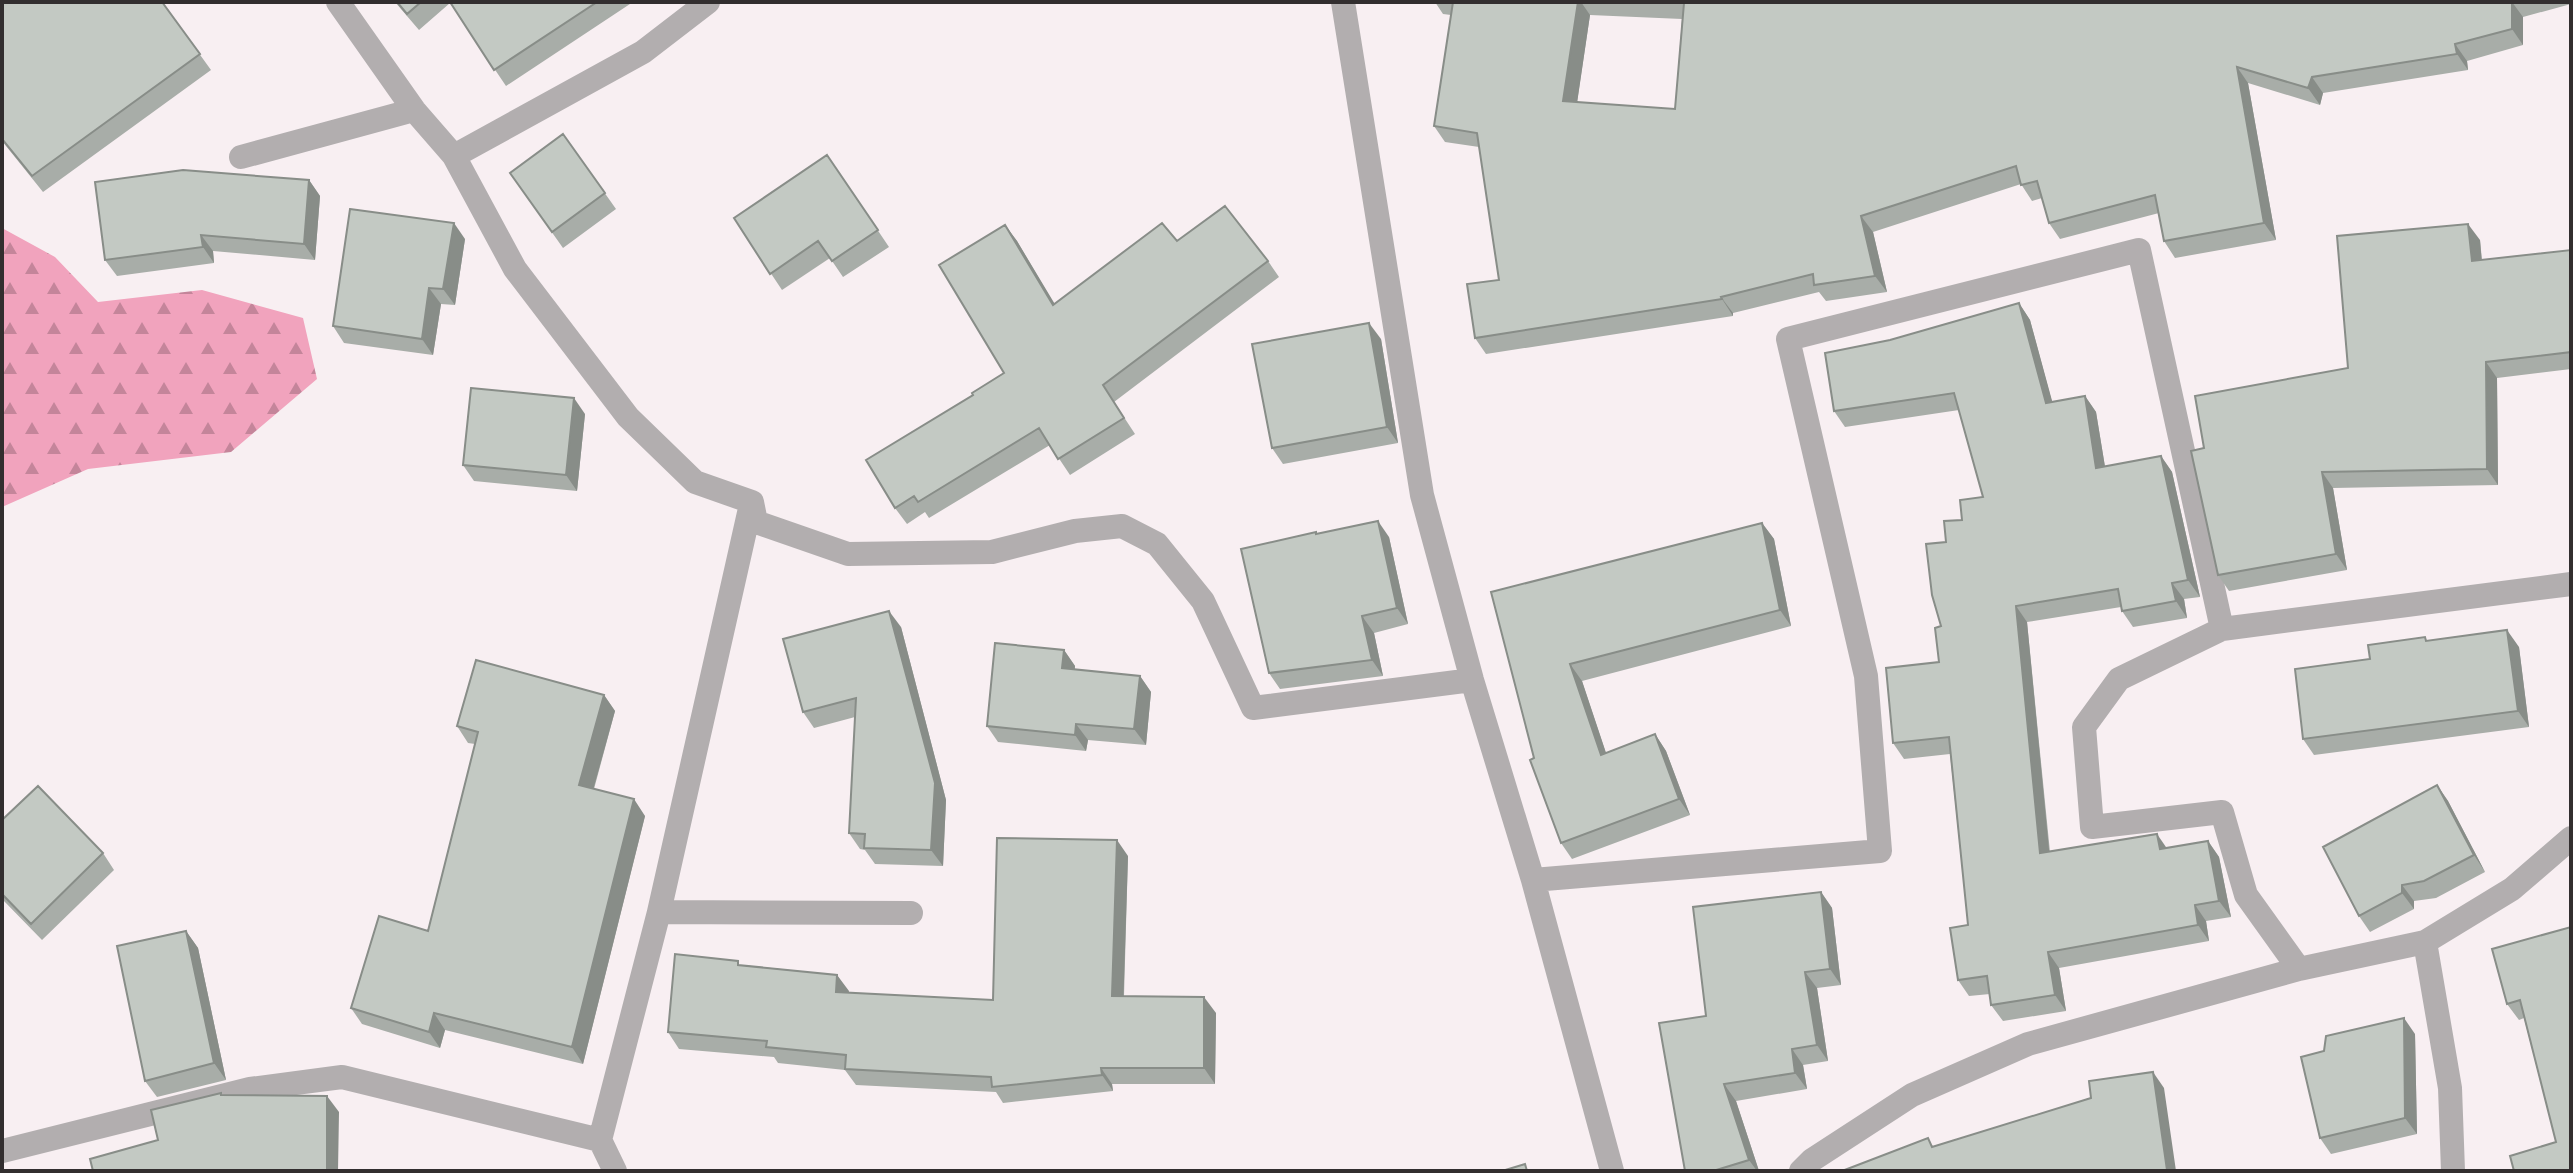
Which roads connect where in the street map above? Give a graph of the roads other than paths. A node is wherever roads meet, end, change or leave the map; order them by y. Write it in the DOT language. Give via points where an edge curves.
graph roads {
  1 [pos="338,2"];
  2 [pos="708,2"];
  3 [pos="1343,2"];
  4 [pos="414,110"];
  5 [pos="454,156"];
  6 [pos="241,157"];
  7 [pos="752,502"];
  8 [pos="2571,584"];
  9 [pos="2222,629"];
  10 [pos="1472,680"];
  11 [pos="2571,838"];
  12 [pos="1533,880"];
  13 [pos="659,912"];
  14 [pos="911,913"];
  15 [pos="2425,942"];
  16 [pos="2299,969"];
  17 [pos="600,1140"];
  18 [pos="2,1151"];
  19 [pos="2,1160"];
  20 [pos="5,1171"];
  21 [pos="615,1171"];
  22 [pos="1612,1171"];
  23 [pos="1801,1171"];
  24 [pos="2453,1171"];
  1 -- 4 [label="street"];
  2 -- 5 [label="street" via="643,52"];
  3 -- 10 [label="street" via="1422,495"];
  4 -- 5 [label="street"];
  4 -- 6 [label="street"];
  5 -- 7 [label="street" via="515,269 628,417 695,482"];
  7 -- 10 [label="street" via="756,522 848,554 992,552 1075,531 1122,526 1157,544 1203,601 1253,708"];
  7 -- 13 [label="street"];
  8 -- 9 [label="street"];
  9 -- 12 [label="street" via="2139,250 1788,339 1866,676 1880,851"];
  9 -- 16 [label="street" via="2119,679 2084,727 2092,827 2222,812 2246,895"];
  10 -- 12 [label="street"];
  11 -- 15 [label="street" via="2512,889"];
  12 -- 22 [label="street"];
  13 -- 14 [label="street"];
  13 -- 17 [label="street"];
  15 -- 16 [label="street"];
  15 -- 24 [label="street" via="2450,1088"];
  16 -- 23 [label="street" via="2028,1044 1912,1095"];
  17 -- 18 [label="street" via="342,1077 250,1089"];
  17 -- 21 [label="street"];
  19 -- 20 [label="street"];
}
